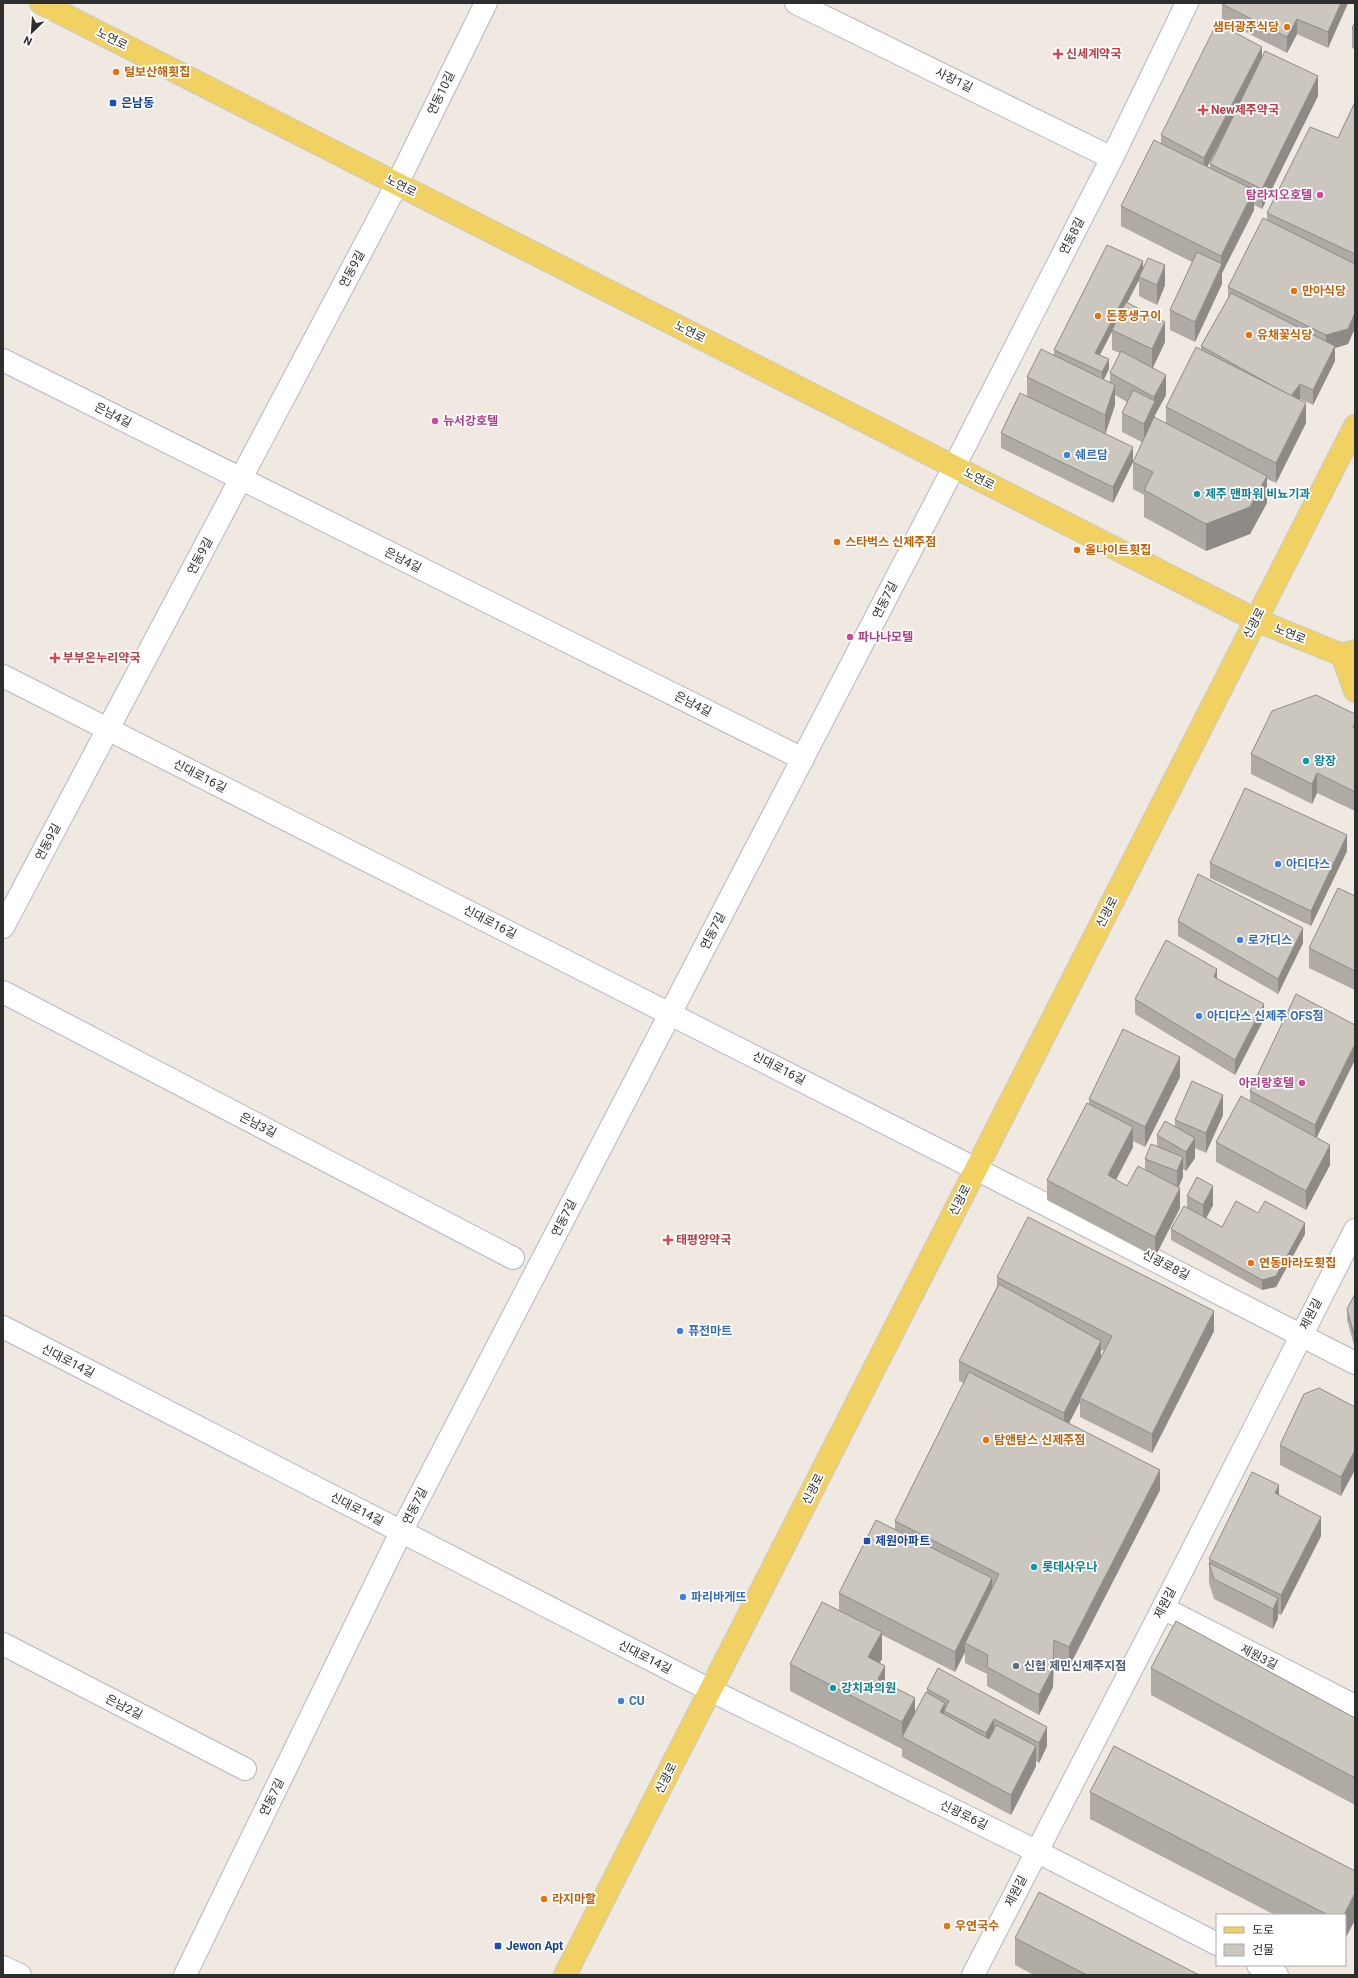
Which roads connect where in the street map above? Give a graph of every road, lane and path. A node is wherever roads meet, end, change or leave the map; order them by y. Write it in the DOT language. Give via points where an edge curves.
graph roads {
  1 [pos="41,3"];
  2 [pos="486,3"];
  3 [pos="796,3"];
  4 [pos="1187,3"];
  5 [pos="1112,158"];
  6 [pos="397,184"];
  7 [pos="3,360"];
  8 [pos="1355,426"];
  9 [pos="954,467"];
  10 [pos="240,479"];
  11 [pos="1256,620"];
  12 [pos="1348,653"];
  13 [pos="3,676"];
  14 [pos="1355,691"];
  15 [pos="108,730"];
  16 [pos="803,759"];
  17 [pos="3,927"];
  18 [pos="3,992"];
  19 [pos="670,1013"];
  20 [pos="976,1168"];
  21 [pos="1355,1230"];
  22 [pos="514,1258"];
  23 [pos="3,1327"];
  24 [pos="1301,1334"];
  25 [pos="1355,1363"];
  26 [pos="401,1532"];
  27 [pos="1163,1608"];
  28 [pos="3,1644"];
  29 [pos="710,1690"];
  30 [pos="1355,1706"];
  31 [pos="245,1769"];
  32 [pos="1036,1851"];
  33 [pos="1216,1943"];
  34 [pos="3,1966"];
  35 [pos="1260,1966"];
  36 [pos="20,1975"];
  37 [pos="184,1975"];
  38 [pos="565,1975"];
  39 [pos="973,1975"];
  40 [pos="1277,1975"];
  1 -- 6 [label="main road, 노연로"];
  2 -- 6 [label="street, 연동10길"];
  3 -- 5 [label="street, 사장1길"];
  4 -- 5 [label="street, 연동8길"];
  5 -- 9 [label="street, 연동8길"];
  6 -- 9 [label="main road, 노연로"];
  6 -- 10 [label="street, 연동9길"];
  7 -- 10 [label="street, 은남4길"];
  8 -- 11 [label="main road, 신광로"];
  9 -- 11 [label="main road, 노연로"];
  9 -- 16 [label="street, 연동7길"];
  10 -- 15 [label="street, 연동9길"];
  10 -- 16 [label="street, 은남4길"];
  11 -- 12 [label="main road, 노연로"];
  11 -- 20 [label="main road, 신광로"];
  12 -- 14 [label="main road, 노연로"];
  13 -- 15 [label="street, 신대로16길"];
  15 -- 17 [label="street, 연동9길"];
  15 -- 19 [label="street, 신대로16길"];
  16 -- 19 [label="street, 연동7길"];
  18 -- 22 [label="street, 은남3길"];
  19 -- 20 [label="street, 신대로16길"];
  19 -- 26 [label="street, 연동7길"];
  20 -- 24 [label="street, 신광로8길"];
  20 -- 29 [label="main road, 신광로"];
  21 -- 24 [label="street, 제원길"];
  23 -- 26 [label="street, 신대로14길"];
  24 -- 25 [label="street, 신광로8길"];
  24 -- 27 [label="street, 제원길"];
  26 -- 29 [label="street, 신대로14길"];
  26 -- 37 [label="street, 연동7길"];
  27 -- 30 [label="street, 제원3길"];
  27 -- 32 [label="street, 제원길"];
  28 -- 31 [label="street, 은남2길"];
  29 -- 32 [label="street, 신광로6길"];
  29 -- 38 [label="main road, 신광로"];
  32 -- 33 [label="street, 신광로6길"];
  32 -- 39 [label="street, 제원길"];
  34 -- 36 [label="street"];
  35 -- 40 [label="street"];
}
